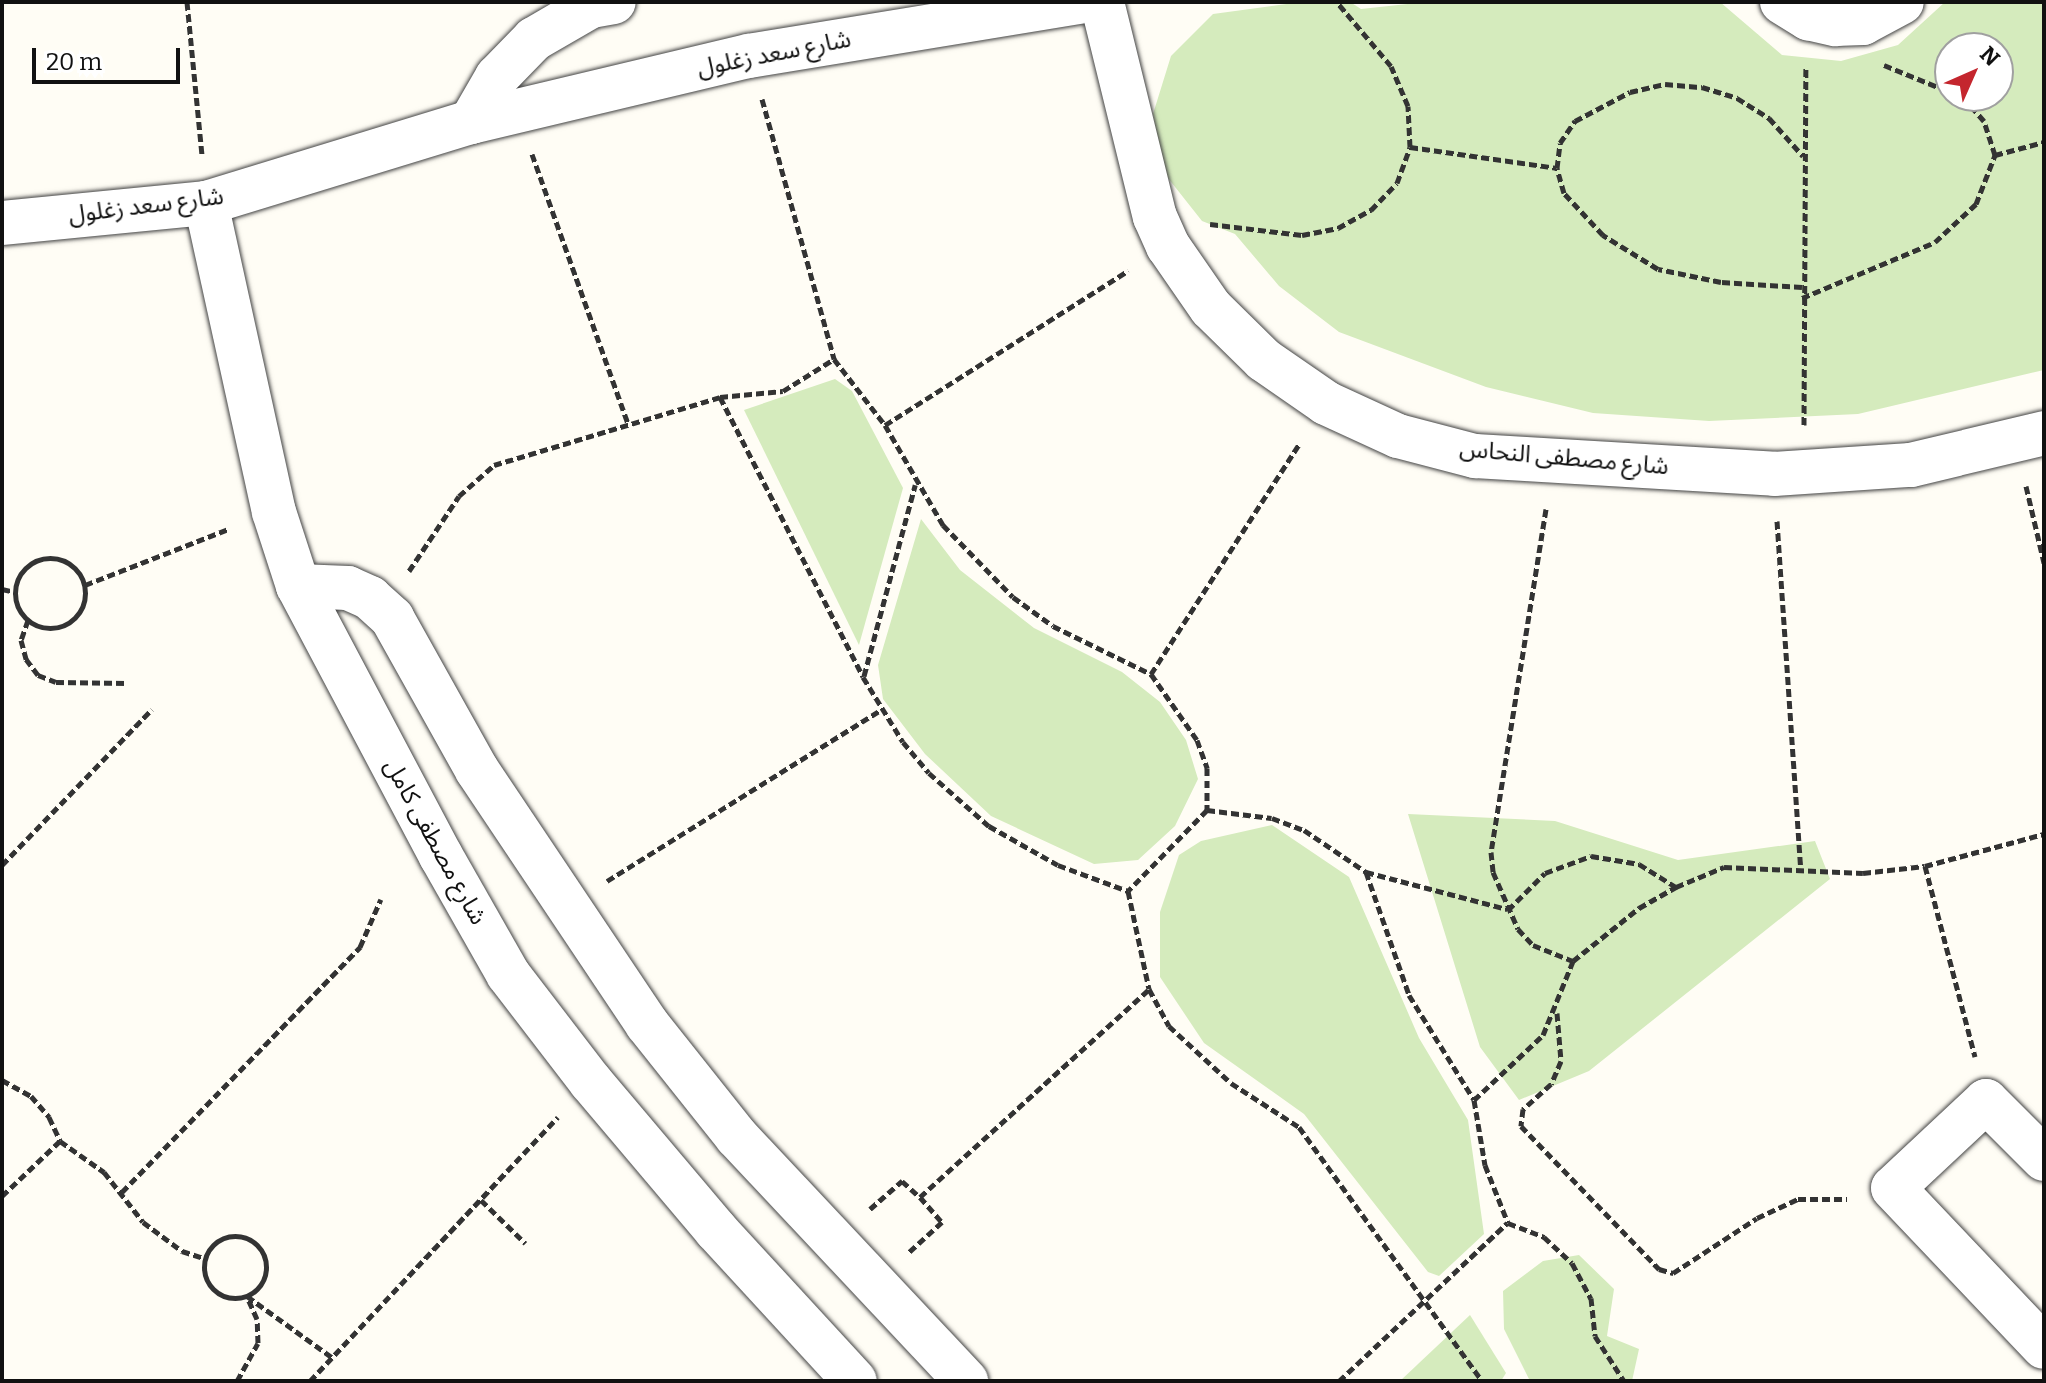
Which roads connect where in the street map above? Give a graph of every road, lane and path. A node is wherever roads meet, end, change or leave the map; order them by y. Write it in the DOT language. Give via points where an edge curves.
graph roads {
  1 [pos="187,2"];
  2 [pos="614,2"];
  3 [pos="1080,2"];
  4 [pos="1102,2"];
  5 [pos="1337,2"];
  6 [pos="1902,2"];
  7 [pos="1795,10"];
  8 [pos="749,56"];
  9 [pos="517,111"];
  10 [pos="1976,112"];
  11 [pos="471,122"];
  12 [pos="2044,142"];
  13 [pos="1410,147"];
  14 [pos="1995,155"];
  15 [pos="1803,156"];
  16 [pos="1557,168"];
  17 [pos="206,203"];
  18 [pos="2,223"];
  19 [pos="1162,232"];
  20 [pos="1802,287"];
  21 [pos="1802,298"];
  22 [pos="834,359"];
  23 [pos="720,397"];
  24 [pos="1326,403"];
  25 [pos="628,424"];
  26 [pos="885,425"];
  27 [pos="2030,437"];
  28 [pos="1554,460"];
  29 [pos="1789,473"];
  30 [pos="915,483"];
  31 [pos="274,512"];
  32 [pos="2044,563"];
  33 [pos="85,585"];
  34 [pos="298,586"];
  35 [pos="2,589"];
  36 [pos="15,592"];
  37 [pos="392,618"];
  38 [pos="28,620"];
  39 [pos="1151,674"];
  40 [pos="863,677"];
  41 [pos="127,683"];
  42 [pos="152,709"];
  43 [pos="881,710"];
  44 [pos="1207,810"];
  45 [pos="2044,834"];
  46 [pos="2,865"];
  47 [pos="1925,866"];
  48 [pos="1801,871"];
  49 [pos="1366,872"];
  50 [pos="1676,887"];
  51 [pos="1128,891"];
  52 [pos="381,899"];
  53 [pos="568,905"];
  54 [pos="1508,910"];
  55 [pos="1573,961"];
  56 [pos="1149,989"];
  57 [pos="1557,1012"];
  58 [pos="2,1080"];
  59 [pos="591,1082"];
  60 [pos="1474,1100"];
  61 [pos="1986,1101"];
  62 [pos="60,1141"];
  63 [pos="2044,1159"];
  64 [pos="1893,1188"];
  65 [pos="122,1192"];
  66 [pos="2,1196"];
  67 [pos="920,1197"];
  68 [pos="481,1200"];
  69 [pos="1508,1223"];
  70 [pos="833,1242"];
  71 [pos="525,1243"];
  72 [pos="204,1258"];
  73 [pos="873,1285"];
  74 [pos="247,1296"];
  75 [pos="1425,1299"];
  76 [pos="2044,1347"];
  77 [pos="333,1358"];
  78 [pos="237,1381"];
  79 [pos="310,1381"];
  80 [pos="855,1381"];
  81 [pos="966,1381"];
  82 [pos="1339,1381"];
  83 [pos="1482,1381"];
  84 [pos="1624,1381"];
  1 -- 17 [label="path"];
  2 -- 11 [label="street" via="591,6 534,39 497,77"];
  3 -- 8 [label="street, شارع سعد زغلول"];
  4 -- 19 [label="street, شارع مصطفى النحاس"];
  5 -- 13 [label="path" via="1391,66 1408,106"];
  6 -- 7 [label="street" via="1863,23"];
  7 -- 15 [label="path"];
  8 -- 9 [label="street, شارع سعد زغلول"];
  8 -- 22 [label="path"];
  9 -- 11 [label="street, شارع سعد زغلول"];
  9 -- 25 [label="path"];
  10 -- 14 [label="path"];
  11 -- 17 [label="street, شارع سعد زغلول"];
  12 -- 14 [label="path"];
  13 -- 16 [label="path"];
  13 -- 19 [label="path" via="1397,183 1371,210 1338,228 1302,235"];
  14 -- 21 [label="path" via="1976,204 1958,225 1904,257"];
  15 -- 16 [label="path" via="1769,118 1737,98 1702,87 1665,84 1630,92 1575,121 1560,143"];
  15 -- 20 [label="path"];
  16 -- 20 [label="path" via="1564,193 1588,220 1629,254 1658,269 1721,282"];
  17 -- 18 [label="street, شارع سعد زغلول"];
  17 -- 31 [label="street, شارع مصطفى كامل"];
  19 -- 24 [label="street, شارع مصطفى النحاس" via="1211,308 1264,360"];
  19 -- 26 [label="path"];
  20 -- 21 [label="path"];
  21 -- 29 [label="path"];
  22 -- 23 [label="path" via="783,391"];
  22 -- 26 [label="path"];
  23 -- 25 [label="path"];
  23 -- 40 [label="path"];
  24 -- 28 [label="street, شارع مصطفى النحاس" via="1398,436 1475,456"];
  24 -- 39 [label="path"];
  25 -- 37 [label="path" via="494,465 459,496 430,533"];
  26 -- 30 [label="path"];
  27 -- 29 [label="street, شارع مصطفى النحاس" via="1911,465"];
  27 -- 32 [label="path"];
  28 -- 29 [label="street, شارع مصطفى النحاس"];
  28 -- 54 [label="path" via="1491,852"];
  29 -- 48 [label="path"];
  30 -- 39 [label="path" via="975,563 1013,597 1053,626"];
  30 -- 40 [label="path"];
  31 -- 33 [label="path"];
  31 -- 34 [label="street, شارع مصطفى كامل"];
  33 -- 36 [label="path" via="71,565 46,558 24,569"];
  33 -- 38 [label="path" via="85,600 69,623 41,627"];
  34 -- 37 [label="street" via="348,588 370,598"];
  34 -- 59 [label="street, شارع مصطفى كامل" via="508,974"];
  35 -- 36 [label="path"];
  36 -- 38 [label="path"];
  37 -- 53 [label="street" via="477,770"];
  38 -- 41 [label="path" via="21,640 38,675 56,682"];
  39 -- 44 [label="path" via="1197,740 1207,768"];
  40 -- 43 [label="path"];
  42 -- 46 [label="path"];
  43 -- 51 [label="path" via="929,773 989,826 1058,865"];
  43 -- 53 [label="path"];
  44 -- 49 [label="path" via="1251,814 1304,830"];
  44 -- 51 [label="path"];
  45 -- 47 [label="path"];
  47 -- 48 [label="path"];
  47 -- 61 [label="path"];
  48 -- 50 [label="path" via="1724,867"];
  49 -- 54 [label="path"];
  49 -- 60 [label="path" via="1409,995"];
  50 -- 54 [label="path" via="1639,864 1591,856 1545,873"];
  50 -- 55 [label="path" via="1628,916"];
  51 -- 56 [label="path"];
  52 -- 65 [label="path" via="360,947"];
  53 -- 70 [label="street" via="647,1024 737,1137"];
  54 -- 55 [label="path" via="1533,945"];
  55 -- 57 [label="path"];
  56 -- 67 [label="path"];
  56 -- 75 [label="path" via="1169,1026 1197,1057 1299,1127"];
  57 -- 60 [label="path" via="1543,1035"];
  57 -- 64 [label="path" via="1561,1061 1551,1084 1523,1109 1521,1126 1659,1269 1682,1268 1718,1241 1798,1199 1863,1198"];
  58 -- 62 [label="path" via="31,1096"];
  59 -- 68 [label="path"];
  59 -- 80 [label="street, شارع مصطفى كامل" via="716,1230"];
  60 -- 69 [label="path" via="1485,1165"];
  61 -- 63 [label="street"];
  61 -- 64 [label="street"];
  62 -- 65 [label="path" via="104,1172"];
  62 -- 66 [label="path"];
  64 -- 76 [label="street"];
  65 -- 72 [label="path" via="161,1238"];
  67 -- 70 [label="path" via="902,1181"];
  67 -- 73 [label="path" via="942,1222"];
  68 -- 71 [label="path"];
  68 -- 77 [label="path"];
  69 -- 75 [label="path"];
  69 -- 84 [label="path" via="1544,1237 1572,1263 1591,1298 1595,1336"];
  70 -- 73 [label="street"];
  72 -- 74 [label="path" via="204,1275 214,1290 230,1298"];
  72 -- 74 [label="path" via="226,1237 242,1236 256,1243 266,1272"];
  73 -- 81 [label="street"];
  74 -- 77 [label="path"];
  74 -- 78 [label="path" via="257,1319 258,1343"];
  75 -- 82 [label="path"];
  75 -- 83 [label="path"];
  77 -- 79 [label="path"];
}
